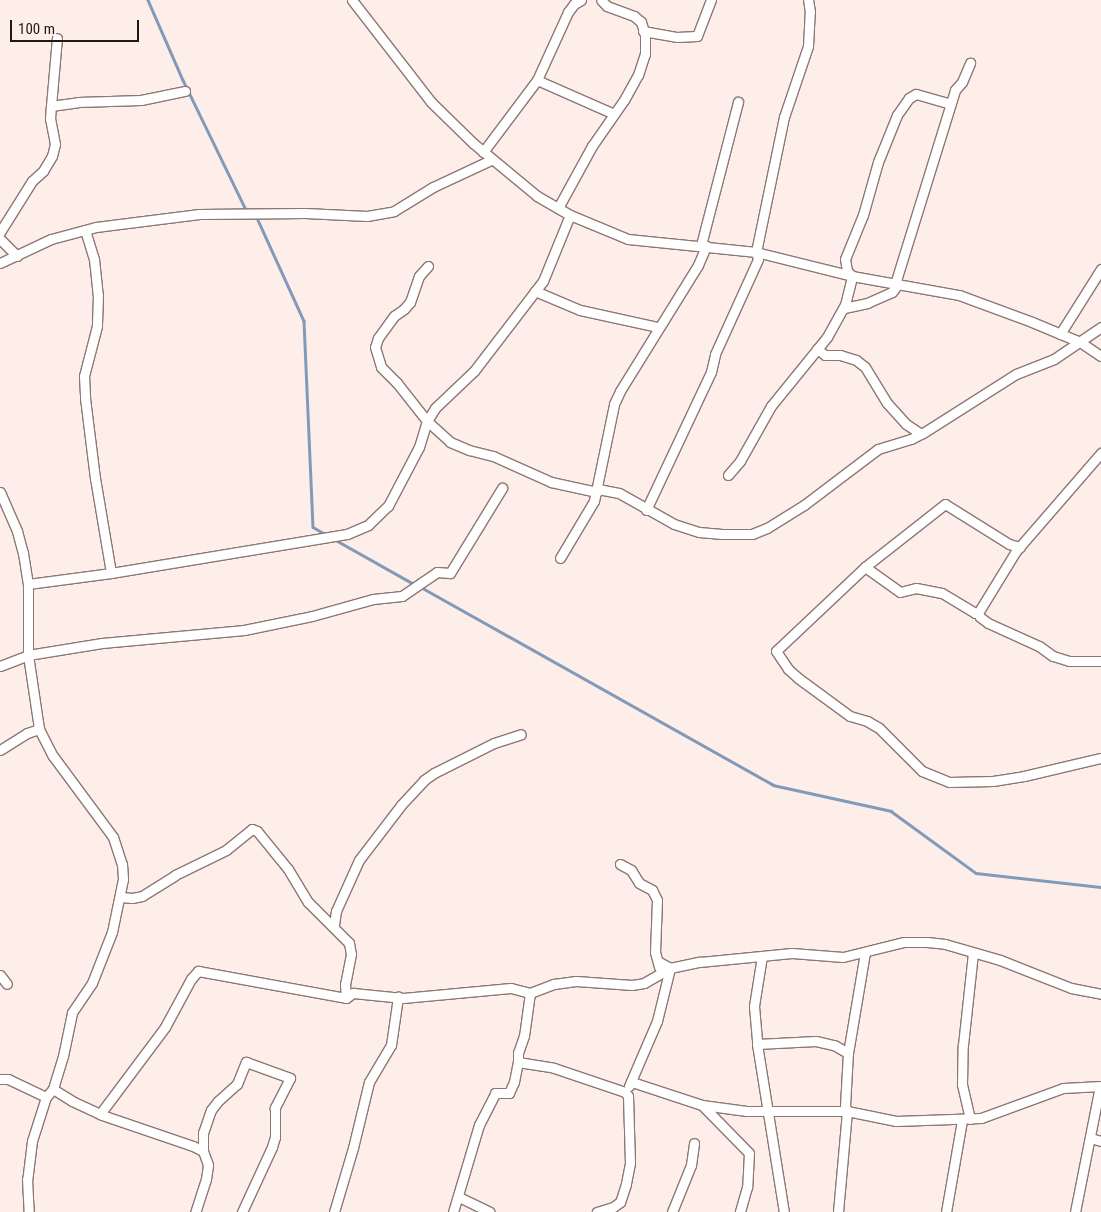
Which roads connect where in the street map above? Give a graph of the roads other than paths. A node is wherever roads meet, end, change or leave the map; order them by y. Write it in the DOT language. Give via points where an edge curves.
graph roads {
  1 [pos="352,0"];
  2 [pos="581,0"];
  3 [pos="601,0"];
  4 [pos="711,0"];
  5 [pos="808,0"];
  6 [pos="644,31"];
  7 [pos="57,38"];
  8 [pos="970,63"];
  9 [pos="537,80"];
  10 [pos="185,90"];
  11 [pos="738,102"];
  12 [pos="951,104"];
  13 [pos="51,106"];
  14 [pos="614,114"];
  15 [pos="483,152"];
  16 [pos="491,160"];
  17 [pos="558,208"];
  18 [pos="570,215"];
  19 [pos="85,230"];
  20 [pos="0,232"];
  21 [pos="0,239"];
  22 [pos="704,246"];
  23 [pos="756,252"];
  24 [pos="17,256"];
  25 [pos="0,263"];
  26 [pos="428,266"];
  27 [pos="1101,269"];
  28 [pos="852,276"];
  29 [pos="897,284"];
  30 [pos="535,291"];
  31 [pos="844,308"];
  32 [pos="658,327"];
  33 [pos="1101,327"];
  34 [pos="1060,334"];
  35 [pos="1080,342"];
  36 [pos="817,350"];
  37 [pos="1101,356"];
  38 [pos="427,421"];
  39 [pos="921,434"];
  40 [pos="1101,453"];
  41 [pos="728,474"];
  42 [pos="502,488"];
  43 [pos="597,491"];
  44 [pos="0,492"];
  45 [pos="3,507"];
  46 [pos="646,510"];
  47 [pos="1020,547"];
  48 [pos="560,558"];
  49 [pos="865,567"];
  50 [pos="111,573"];
  51 [pos="28,584"];
  52 [pos="978,613"];
  53 [pos="28,655"];
  54 [pos="1101,661"];
  55 [pos="0,666"];
  56 [pos="39,729"];
  57 [pos="521,734"];
  58 [pos="0,750"];
  59 [pos="1101,758"];
  60 [pos="620,864"];
  61 [pos="120,897"];
  62 [pos="334,926"];
  63 [pos="865,952"];
  64 [pos="973,953"];
  65 [pos="762,956"];
  66 [pos="659,962"];
  67 [pos="670,968"];
  68 [pos="0,975"];
  69 [pos="659,976"];
  70 [pos="7,984"];
  71 [pos="530,992"];
  72 [pos="1101,994"];
  73 [pos="398,997"];
  74 [pos="346,998"];
  75 [pos="757,1044"];
  76 [pos="848,1053"];
  77 [pos="518,1062"];
  78 [pos="0,1078"];
  79 [pos="632,1082"];
  80 [pos="1100,1086"];
  81 [pos="53,1090"];
  82 [pos="625,1092"];
  83 [pos="46,1097"];
  84 [pos="702,1105"];
  85 [pos="768,1110"];
  86 [pos="847,1111"];
  87 [pos="100,1114"];
  88 [pos="966,1119"];
  89 [pos="1090,1138"];
  90 [pos="1101,1141"];
  91 [pos="694,1143"];
  92 [pos="203,1151"];
  93 [pos="459,1197"];
  94 [pos="29,1212"];
  95 [pos="195,1212"];
  96 [pos="242,1212"];
  97 [pos="334,1212"];
  98 [pos="453,1212"];
  99 [pos="490,1212"];
  100 [pos="597,1212"];
  101 [pos="672,1212"];
  102 [pos="740,1212"];
  103 [pos="784,1212"];
  104 [pos="838,1212"];
  105 [pos="946,1212"];
  106 [pos="1075,1212"];
  1 -- 15 [label="street" via="431,102"];
  2 -- 9 [label="street" via="568,12"];
  3 -- 6 [label="street" via="607,6 634,16"];
  4 -- 6 [label="street" via="697,36 678,37"];
  5 -- 23 [label="street" via="808,46 788,101"];
  6 -- 14 [label="street" via="645,54 638,75"];
  7 -- 13 [label="street"];
  8 -- 12 [label="street"];
  9 -- 14 [label="street"];
  9 -- 15 [label="street"];
  10 -- 13 [label="street" via="141,100"];
  11 -- 22 [label="street"];
  12 -- 28 [label="street" via="916,94 909,98 897,115 878,162 864,215 845,259"];
  12 -- 29 [label="street"];
  13 -- 20 [label="street" via="55,144 52,156"];
  14 -- 17 [label="street" via="592,146"];
  15 -- 16 [label="street"];
  16 -- 17 [label="street"];
  16 -- 19 [label="street" via="433,187 394,211 367,216 198,214"];
  17 -- 18 [label="street"];
  18 -- 22 [label="street" via="628,239"];
  18 -- 30 [label="street" via="548,271"];
  19 -- 24 [label="street" via="51,238"];
  19 -- 50 [label="street" via="94,259 98,295 97,326 84,376 85,398"];
  21 -- 24 [label="street"];
  22 -- 23 [label="street"];
  22 -- 32 [label="street" via="698,265"];
  23 -- 28 [label="street"];
  23 -- 46 [label="street" via="755,267 715,354 711,372"];
  24 -- 25 [label="street"];
  26 -- 38 [label="street" via="419,276 410,302 394,316 375,347 381,368 397,382"];
  27 -- 34 [label="street"];
  28 -- 29 [label="street"];
  28 -- 31 [label="street"];
  29 -- 31 [label="street" via="892,292 867,303"];
  29 -- 34 [label="street" via="959,295"];
  30 -- 32 [label="street" via="580,310"];
  30 -- 38 [label="street" via="474,371 445,397"];
  31 -- 36 [label="street"];
  32 -- 43 [label="street" via="614,404"];
  33 -- 35 [label="street"];
  34 -- 35 [label="street"];
  35 -- 37 [label="street"];
  35 -- 39 [label="street" via="1054,359 1016,374"];
  36 -- 39 [label="street" via="825,355 856,360 865,367 887,403 906,424"];
  36 -- 41 [label="street" via="771,406 740,461"];
  38 -- 43 [label="street" via="450,442 469,450 493,456 551,482"];
  38 -- 50 [label="street" via="418,447 388,506 368,524 347,534"];
  39 -- 46 [label="street" via="878,449 804,505 752,534 699,532"];
  40 -- 47 [label="street"];
  42 -- 53 [label="street" via="450,573 437,572 402,596 372,598 312,616 244,630 102,643"];
  43 -- 46 [label="street" via="619,492"];
  43 -- 48 [label="street"];
  44 -- 45 [label="street"];
  45 -- 51 [label="street" via="17,531"];
  47 -- 49 [label="street" via="1009,544 946,504"];
  47 -- 52 [label="street"];
  49 -- 52 [label="street" via="900,592 916,588 942,593"];
  49 -- 59 [label="street" via="776,651 798,678 850,716 879,728 922,771 949,782 993,781"];
  50 -- 51 [label="street"];
  51 -- 53 [label="street"];
  52 -- 54 [label="street" via="988,623 1039,646 1053,656 1069,661"];
  53 -- 55 [label="street"];
  53 -- 56 [label="street"];
  56 -- 58 [label="street"];
  56 -- 61 [label="street" via="53,756 113,837 122,864"];
  57 -- 62 [label="street" via="494,743 424,780 359,860 336,911"];
  60 -- 66 [label="street" via="631,870 639,883 652,890 658,900 655,952"];
  61 -- 62 [label="street" via="142,896 175,875 226,850 252,829 260,834 288,869 308,902"];
  61 -- 81 [label="street" via="101,963 70,1017"];
  62 -- 74 [label="street" via="351,948"];
  63 -- 64 [label="street" via="904,942 926,942"];
  63 -- 65 [label="street" via="843,957"];
  63 -- 76 [label="street"];
  64 -- 72 [label="street" via="1071,988"];
  64 -- 88 [label="street" via="963,1045 962,1084"];
  65 -- 67 [label="street"];
  65 -- 75 [label="street" via="754,1006"];
  66 -- 67 [label="street"];
  66 -- 69 [label="street"];
  67 -- 69 [label="street"];
  67 -- 79 [label="street" via="657,1021"];
  68 -- 70 [label="street"];
  69 -- 71 [label="street" via="632,986 576,981"];
  71 -- 73 [label="street" via="511,988"];
  71 -- 77 [label="street"];
  73 -- 74 [label="street" via="353,993"];
  73 -- 97 [label="street" via="391,1045 369,1082"];
  74 -- 87 [label="street" via="198,971 165,1027"];
  75 -- 76 [label="street" via="816,1041 834,1045"];
  75 -- 85 [label="street"];
  76 -- 86 [label="street"];
  77 -- 82 [label="street" via="554,1068"];
  77 -- 93 [label="street" via="509,1093 495,1093 479,1126"];
  78 -- 83 [label="street"];
  79 -- 82 [label="street"];
  79 -- 84 [label="street"];
  80 -- 88 [label="street" via="1062,1088 999,1112"];
  80 -- 89 [label="street"];
  81 -- 83 [label="street"];
  81 -- 87 [label="street"];
  82 -- 100 [label="street" via="629,1101 630,1127 630,1163 626,1184 620,1202"];
  83 -- 94 [label="street" via="30,1153 27,1179"];
  84 -- 85 [label="street" via="748,1111"];
  84 -- 102 [label="street" via="749,1154 747,1187"];
  85 -- 86 [label="street"];
  85 -- 103 [label="street"];
  86 -- 88 [label="street" via="896,1121"];
  86 -- 104 [label="street"];
  87 -- 92 [label="street"];
  88 -- 105 [label="street"];
  89 -- 90 [label="street"];
  89 -- 106 [label="street"];
  91 -- 101 [label="street" via="691,1165"];
  92 -- 95 [label="street" via="208,1164 206,1180"];
  92 -- 96 [label="street" via="203,1133 211,1110 237,1084 246,1062 290,1078 275,1108 272,1147"];
  93 -- 98 [label="street"];
  93 -- 99 [label="street"];
}
